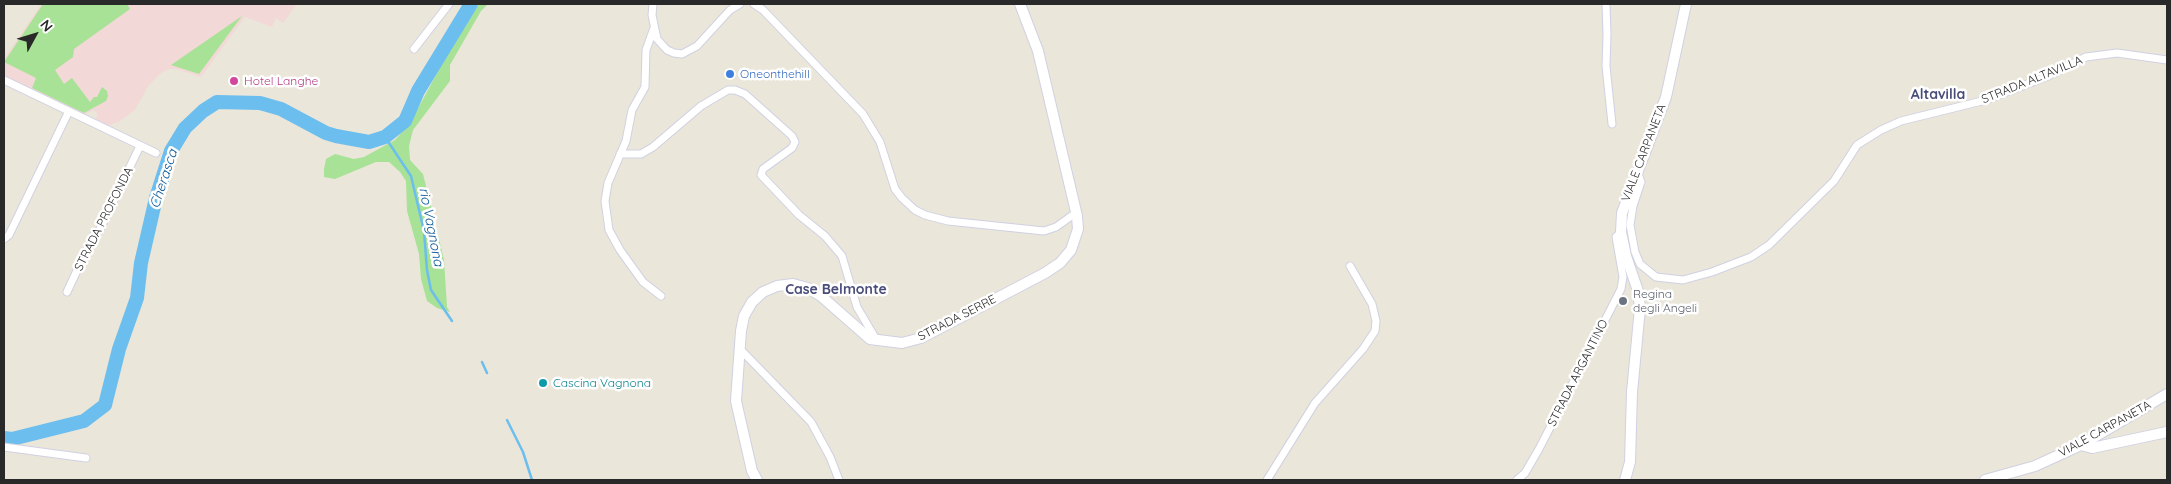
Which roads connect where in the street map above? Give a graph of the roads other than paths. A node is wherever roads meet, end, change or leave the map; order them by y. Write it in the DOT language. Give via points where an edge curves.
graph roads {
  1 [pos="449,4"];
  2 [pos="653,4"];
  3 [pos="740,4"];
  4 [pos="754,4"];
  5 [pos="1020,4"];
  6 [pos="1606,4"];
  7 [pos="1686,4"];
  8 [pos="654,28"];
  9 [pos="414,49"];
  10 [pos="2167,60"];
  11 [pos="4,80"];
  12 [pos="69,111"];
  13 [pos="1612,124"];
  14 [pos="140,146"];
  15 [pos="156,153"];
  16 [pos="620,154"];
  17 [pos="1637,171"];
  18 [pos="1076,212"];
  19 [pos="1621,232"];
  20 [pos="4,239"];
  21 [pos="1350,266"];
  22 [pos="67,292"];
  23 [pos="661,296"];
  24 [pos="877,341"];
  25 [pos="740,349"];
  26 [pos="2167,394"];
  27 [pos="2167,432"];
  28 [pos="2081,445"];
  29 [pos="4,447"];
  30 [pos="86,458"];
  31 [pos="757,480"];
  32 [pos="839,480"];
  33 [pos="1267,480"];
  34 [pos="1517,480"];
  35 [pos="1625,480"];
  36 [pos="1985,480"];
  1 -- 9 [label="street"];
  2 -- 8 [label="street"];
  3 -- 8 [label="street" via="730,10 697,46 682,54 660,44"];
  4 -- 18 [label="street" via="863,114 880,142 896,189 915,210 925,216 948,221 1044,231 1056,227"];
  5 -- 18 [label="main road, STRADA SERRE" via="1038,50"];
  6 -- 13 [label="street" via="1606,71"];
  7 -- 17 [label="main road, VIALE CARPANETA" via="1666,97"];
  8 -- 16 [label="street" via="646,50 645,87 632,110"];
  10 -- 17 [label="street, STRADA ALTAVILLA" via="2117,53 2086,57 1986,100 1901,121 1881,130 1858,145 1834,181 1769,245 1751,257 1683,280 1656,277 1640,264 1630,225 1641,182"];
  11 -- 12 [label="street"];
  12 -- 14 [label="street"];
  12 -- 20 [label="street" via="9,235"];
  14 -- 15 [label="street"];
  14 -- 22 [label="street, STRADA PROFONDA"];
  16 -- 23 [label="street" via="608,183 605,201 609,230 643,282"];
  16 -- 24 [label="street" via="641,154 654,147 701,106 728,90 745,94 795,142 792,148 763,168 761,175 842,256 857,306"];
  17 -- 19 [label="main road, VIALE CARPANETA" via="1622,213"];
  18 -- 24 [label="main road, STRADA SERRE" via="1078,229 1074,242 1065,257 1051,269 921,338 902,343"];
  19 -- 34 [label="street, STRADA ARGANTINO" via="1616,237 1623,277 1621,289 1539,449"];
  19 -- 35 [label="main road, VIALE CARPANETA" via="1640,308 1632,392 1630,462"];
  21 -- 33 [label="street" via="1372,304 1375,331 1316,403"];
  24 -- 25 [label="main road, STRADA SERRE" via="861,332 822,296 793,284 763,292 752,302 744,316"];
  25 -- 31 [label="main road, STRADA SERRE" via="736,401 752,471"];
  25 -- 32 [label="street" via="810,422 830,456"];
  26 -- 28 [label="main road, VIALE CARPANETA"];
  27 -- 28 [label="main road" via="2092,448"];
  28 -- 36 [label="main road, VIALE CARPANETA" via="2035,466"];
  29 -- 30 [label="street"];
}
